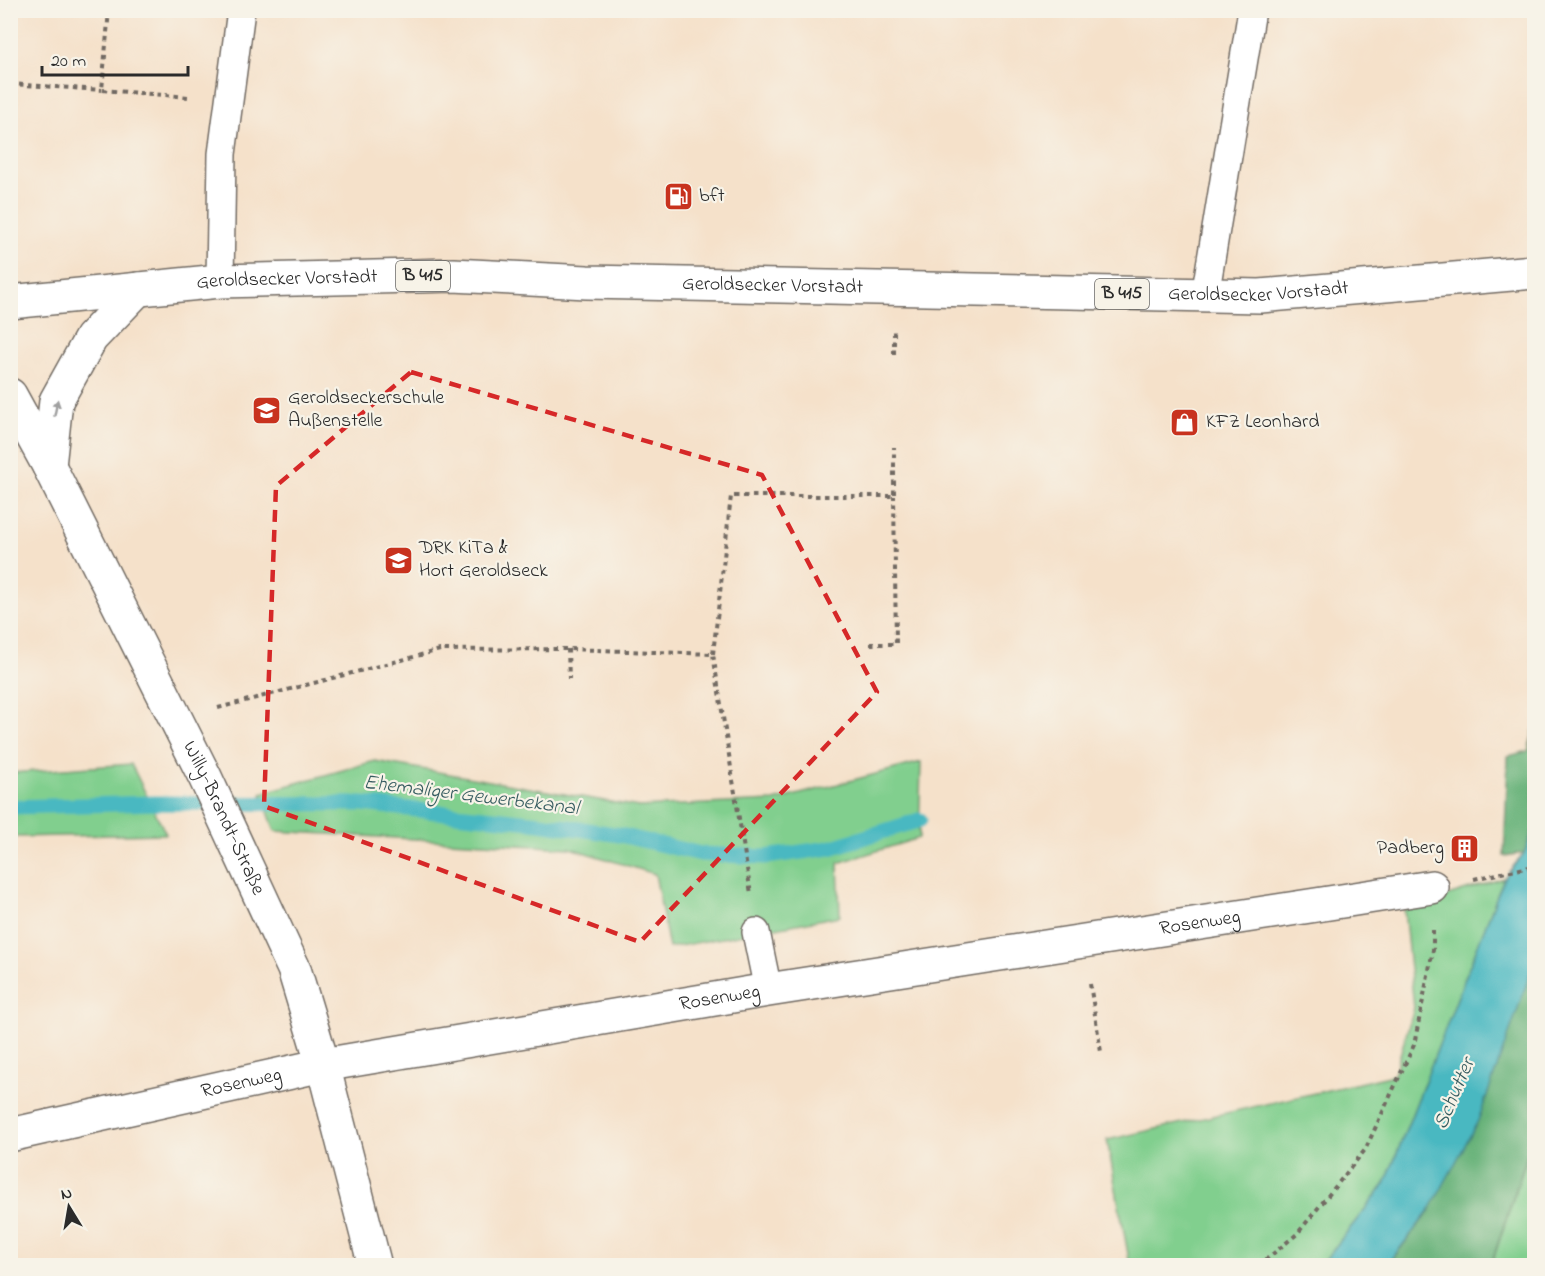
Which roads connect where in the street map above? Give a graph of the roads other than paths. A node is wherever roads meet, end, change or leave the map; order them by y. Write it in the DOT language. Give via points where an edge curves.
graph roads {
  1 [pos="241,10"];
  2 [pos="1252,10"];
  3 [pos="1534,272"];
  4 [pos="220,281"];
  5 [pos="138,289"];
  6 [pos="1205,296"];
  7 [pos="10,302"];
  8 [pos="10,395"];
  9 [pos="49,466"];
  10 [pos="1432,887"];
  11 [pos="756,932"];
  12 [pos="768,990"];
  13 [pos="323,1065"];
  14 [pos="10,1135"];
  15 [pos="375,1266"];
  1 -- 4 [label="lane" via="222,154"];
  2 -- 6 [label="lane"];
  3 -- 6 [label="street, Geroldsecker Vorstadt / B 415" via="1260,296"];
  4 -- 5 [label="street, Geroldsecker Vorstadt / B 415"];
  4 -- 6 [label="street, Geroldsecker Vorstadt / B 415" via="453,275 587,282"];
  5 -- 7 [label="street, Geroldsecker Vorstadt / B 415"];
  9 -- 5 [label="street, one-way" via="56,401 91,338"];
  8 -- 9 [label="street, Willy-Brandt-Straße"];
  9 -- 13 [label="street, Willy-Brandt-Straße" via="237,843 294,969"];
  10 -- 12 [label="street, Rosenweg"];
  11 -- 12 [label="lane"];
  12 -- 13 [label="street, Rosenweg"];
  13 -- 14 [label="street, Rosenweg"];
  13 -- 15 [label="street, Willy-Brandt-Straße"];
}
